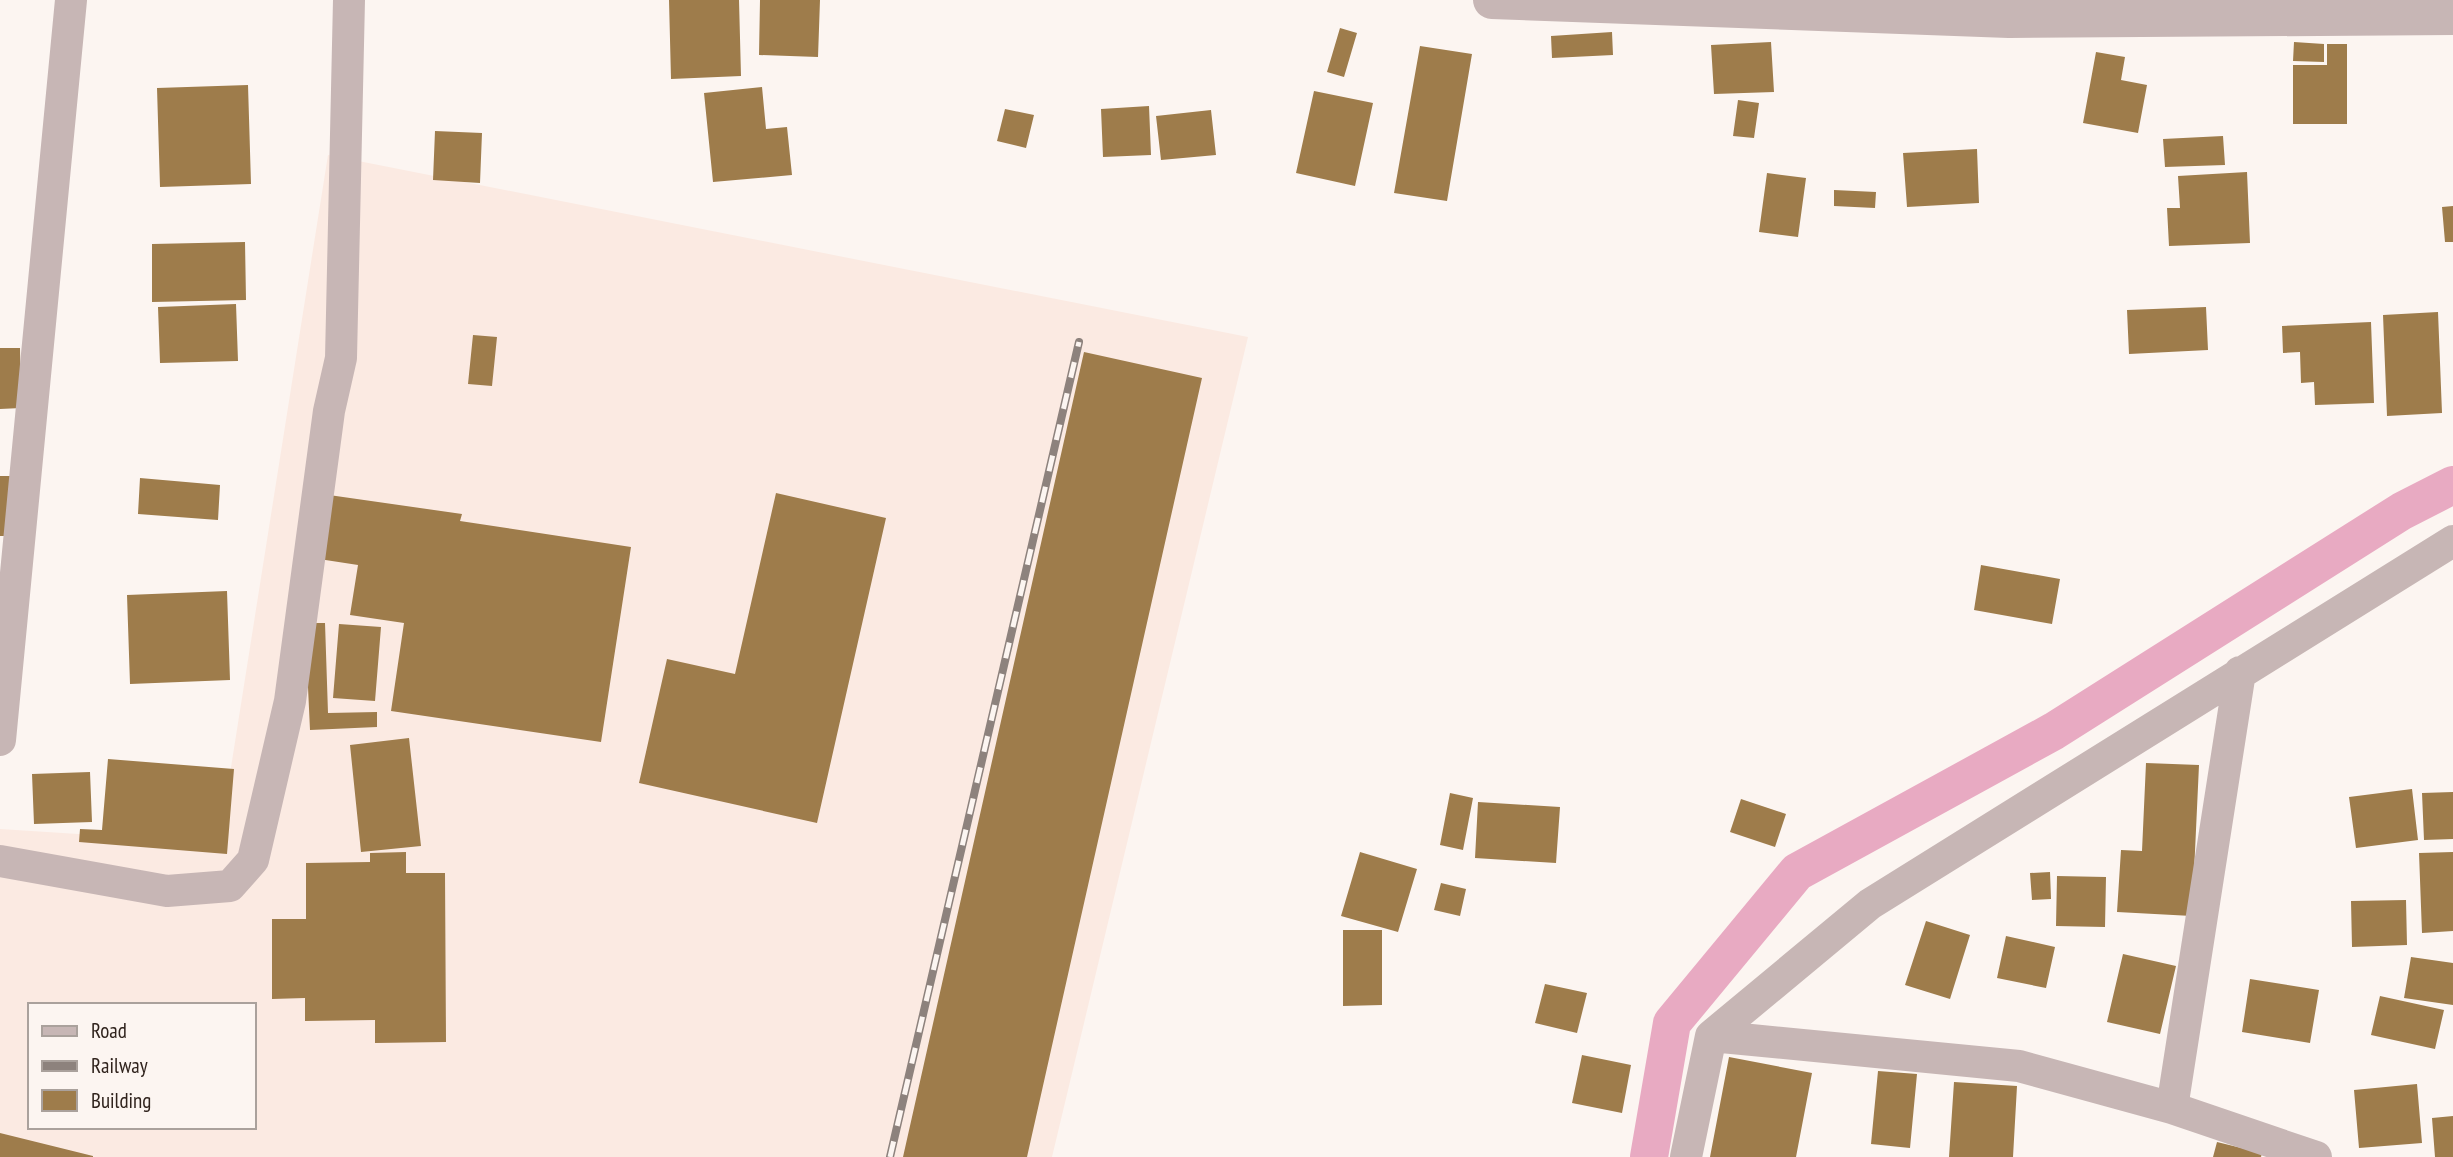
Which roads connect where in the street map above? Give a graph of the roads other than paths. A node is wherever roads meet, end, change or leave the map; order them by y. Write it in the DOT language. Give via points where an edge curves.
graph roads {
  1 [pos="71,0"];
  2 [pos="349,0"];
  3 [pos="1492,0"];
  4 [pos="1753,5"];
  5 [pos="2453,16"];
  6 [pos="2450,546"];
  7 [pos="2240,672"];
  8 [pos="0,740"];
  9 [pos="0,861"];
  10 [pos="1711,1036"];
  11 [pos="2172,1108"];
  12 [pos="1686,1157"];
  13 [pos="2316,1157"];
  1 -- 8 [label="street"];
  2 -- 9 [label="street" via="341,358 329,411 290,701 253,860 230,886 167,891"];
  3 -- 4 [label="street"];
  4 -- 5 [label="street" via="2009,19"];
  6 -- 7 [label="street"];
  7 -- 10 [label="street" via="1870,904"];
  7 -- 11 [label="street"];
  10 -- 11 [label="street" via="2019,1066"];
  10 -- 12 [label="street"];
  11 -- 13 [label="street"];
}
